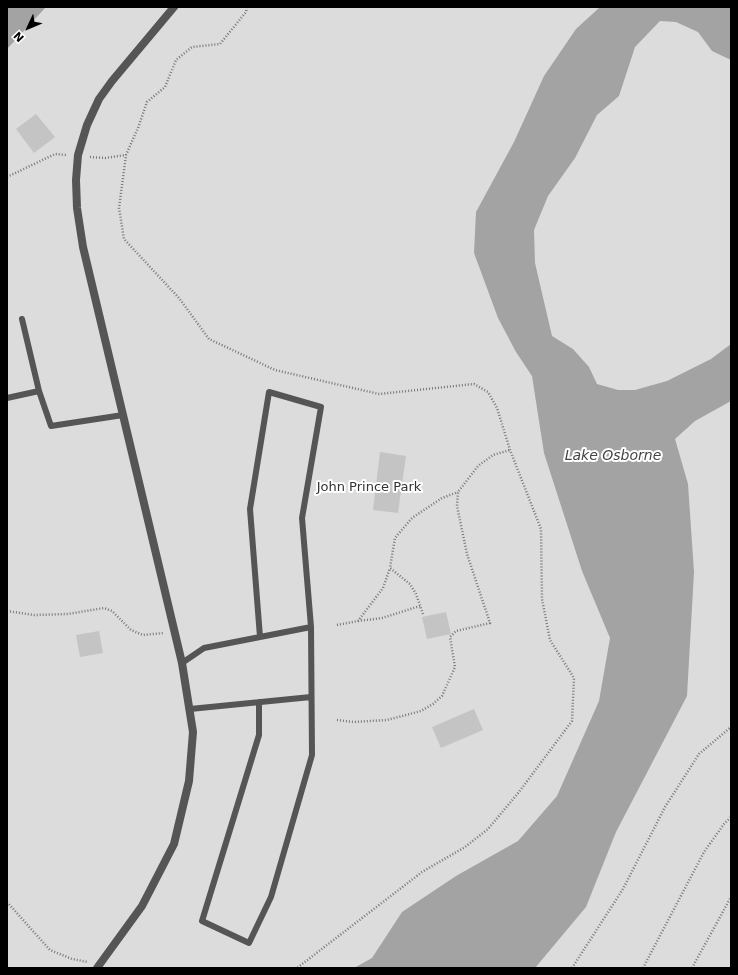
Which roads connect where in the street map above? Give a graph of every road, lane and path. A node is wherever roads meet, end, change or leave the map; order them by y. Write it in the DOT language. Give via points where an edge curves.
graph roads {
  1 [pos="174,7"];
  2 [pos="247,7"];
  3 [pos="22,319"];
  4 [pos="39,392"];
  5 [pos="7,398"];
  6 [pos="123,415"];
  7 [pos="510,450"];
  8 [pos="458,492"];
  9 [pos="390,568"];
  10 [pos="420,606"];
  11 [pos="7,611"];
  12 [pos="423,614"];
  13 [pos="358,620"];
  14 [pos="337,625"];
  15 [pos="311,627"];
  16 [pos="174,632"];
  17 [pos="260,637"];
  18 [pos="182,663"];
  19 [pos="311,697"];
  20 [pos="259,702"];
  21 [pos="190,709"];
  22 [pos="337,720"];
  23 [pos="731,727"];
  24 [pos="731,818"];
  25 [pos="731,897"];
  26 [pos="7,902"];
  27 [pos="98,966"];
  28 [pos="298,968"];
  29 [pos="572,968"];
  30 [pos="643,968"];
  31 [pos="692,968"];
  1 -- 6 [label="street" via="99,99 87,125 78,155 77,208 83,248"];
  2 -- 7 [label="path" via="246,12 220,44 192,47 176,60 165,87 147,102 126,155 119,208 124,239 179,298 209,339 275,370 379,394 474,384 488,392 497,408"];
  3 -- 4 [label="lane"];
  4 -- 5 [label="lane"];
  4 -- 6 [label="lane" via="51,426"];
  6 -- 16 [label="street"];
  7 -- 8 [label="path" via="493,455 478,466"];
  7 -- 28 [label="path" via="541,528 542,599 550,640 574,678 572,721 488,830 416,877"];
  8 -- 9 [label="path" via="426,508 399,532 395,538"];
  8 -- 22 [label="path" via="457,506 467,554 490,623 456,631 450,637 455,667 442,696 433,704 421,711 387,720"];
  9 -- 10 [label="path" via="410,584"];
  9 -- 13 [label="path" via="382,588"];
  10 -- 12 [label="path"];
  10 -- 13 [label="path" via="382,618"];
  11 -- 16 [label="path" via="34,615 68,614 104,608 112,611 131,630 143,635"];
  13 -- 14 [label="path"];
  15 -- 17 [label="lane"];
  15 -- 17 [label="lane" via="302,518 321,407 269,392 250,509"];
  15 -- 19 [label="lane"];
  16 -- 18 [label="street"];
  17 -- 18 [label="lane" via="204,648"];
  18 -- 21 [label="street"];
  19 -- 20 [label="lane"];
  19 -- 20 [label="lane" via="312,755 271,897 249,943 202,922 260,735"];
  20 -- 21 [label="lane"];
  21 -- 27 [label="street" via="193,732 189,781 174,844 142,906"];
  23 -- 29 [label="path" via="699,754 665,807 623,889"];
  24 -- 30 [label="path" via="704,852"];
  25 -- 31 [label="path"];
  26 -- 27 [label="path" via="50,950"];
}
